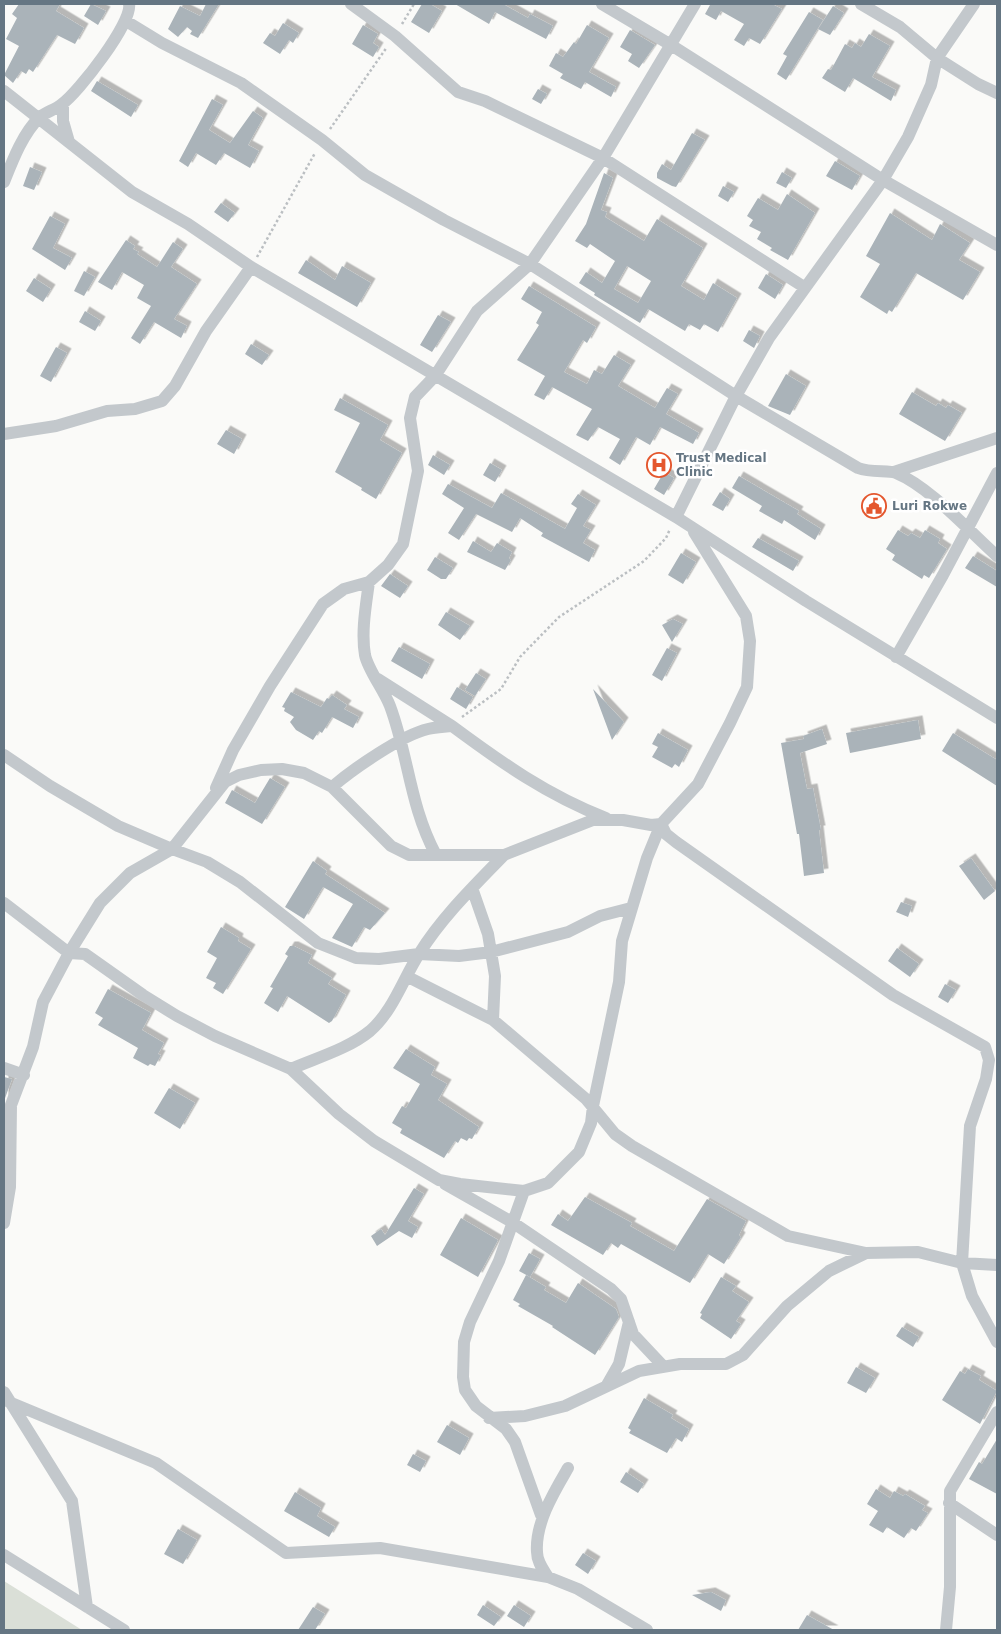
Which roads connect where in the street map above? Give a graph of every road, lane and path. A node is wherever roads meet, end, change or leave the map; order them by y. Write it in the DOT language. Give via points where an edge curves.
graph roads {
  1 [pos="128,4"];
  2 [pos="351,4"];
  3 [pos="602,4"];
  4 [pos="695,4"];
  5 [pos="862,4"];
  6 [pos="974,4"];
  7 [pos="126,21"];
  8 [pos="671,45"];
  9 [pos="937,58"];
  10 [pos="4,91"];
  11 [pos="997,93"];
  12 [pos="64,104"];
  13 [pos="39,118"];
  14 [pos="70,142"];
  15 [pos="603,158"];
  16 [pos="883,180"];
  17 [pos="4,182"];
  18 [pos="997,245"];
  19 [pos="530,264"];
  20 [pos="251,268"];
  21 [pos="804,287"];
  22 [pos="435,376"];
  23 [pos="736,396"];
  24 [pos="4,434"];
  25 [pos="997,438"];
  26 [pos="894,472"];
  27 [pos="997,472"];
  28 [pos="676,517"];
  29 [pos="691,528"];
  30 [pos="967,529"];
  31 [pos="997,556"];
  32 [pos="369,582"];
  33 [pos="896,657"];
  34 [pos="377,678"];
  35 [pos="997,718"];
  36 [pos="452,726"];
  37 [pos="401,741"];
  38 [pos="4,755"];
  39 [pos="332,787"];
  40 [pos="211,798"];
  41 [pos="610,820"];
  42 [pos="661,824"];
  43 [pos="172,849"];
  44 [pos="504,854"];
  45 [pos="436,855"];
  46 [pos="472,888"];
  47 [pos="4,903"];
  48 [pos="631,908"];
  49 [pos="491,952"];
  50 [pos="69,953"];
  51 [pos="418,954"];
  52 [pos="408,977"];
  53 [pos="493,1020"];
  54 [pos="985,1047"];
  55 [pos="997,1054"];
  56 [pos="4,1068"];
  57 [pos="290,1069"];
  58 [pos="24,1075"];
  59 [pos="593,1106"];
  60 [pos="439,1180"];
  61 [pos="524,1191"];
  62 [pos="512,1222"];
  63 [pos="4,1223"];
  64 [pos="866,1253"];
  65 [pos="962,1263"];
  66 [pos="997,1266"];
  67 [pos="629,1322"];
  68 [pos="997,1342"];
  69 [pos="664,1367"];
  70 [pos="607,1385"];
  71 [pos="6,1397"];
  72 [pos="997,1412"];
  73 [pos="489,1418"];
  74 [pos="568,1468"];
  75 [pos="949,1503"];
  76 [pos="541,1515"];
  77 [pos="997,1535"];
  78 [pos="4,1555"];
  79 [pos="548,1577"];
  80 [pos="87,1607"];
  81 [pos="124,1630"];
  82 [pos="647,1630"];
  83 [pos="946,1630"];
  1 -- 7 [label="street"];
  2 -- 15 [label="street" via="395,36 458,92 484,101"];
  3 -- 8 [label="street"];
  4 -- 8 [label="street"];
  5 -- 9 [label="street" via="900,28"];
  6 -- 9 [label="street"];
  7 -- 12 [label="street" via="106,53"];
  7 -- 19 [label="street" via="241,83 365,175"];
  8 -- 15 [label="street"];
  8 -- 16 [label="street"];
  9 -- 11 [label="street"];
  9 -- 16 [label="street" via="931,85 908,137"];
  10 -- 13 [label="street"];
  12 -- 13 [label="street"];
  12 -- 14 [label="street" via="63,121"];
  13 -- 14 [label="street"];
  13 -- 17 [label="street" via="18,149"];
  14 -- 20 [label="street" via="132,192 188,224"];
  15 -- 19 [label="street"];
  15 -- 21 [label="street"];
  16 -- 18 [label="street"];
  16 -- 21 [label="street"];
  19 -- 22 [label="street" via="477,310"];
  19 -- 23 [label="street"];
  20 -- 22 [label="street"];
  20 -- 24 [label="street" via="162,401 135,409 107,411 56,426"];
  21 -- 23 [label="street" via="769,338"];
  22 -- 28 [label="street"];
  22 -- 32 [label="street" via="415,397 410,418 418,471 403,544 388,565"];
  23 -- 26 [label="street" via="858,468"];
  23 -- 28 [label="street"];
  25 -- 26 [label="street"];
  26 -- 30 [label="street" via="917,486"];
  27 -- 30 [label="street"];
  28 -- 29 [label="street"];
  28 -- 36 [label="path" via="666,538 644,561 559,618 520,657 501,689"];
  29 -- 33 [label="street"];
  29 -- 42 [label="street" via="746,616 750,641 746,687 698,784"];
  30 -- 31 [label="street"];
  30 -- 33 [label="street"];
  32 -- 34 [label="street" via="365,657"];
  32 -- 40 [label="street" via="344,589 318,610 234,750"];
  33 -- 35 [label="street"];
  34 -- 36 [label="street"];
  34 -- 37 [label="street" via="390,705"];
  36 -- 37 [label="street" via="428,729"];
  36 -- 41 [label="street" via="523,777 582,809"];
  37 -- 39 [label="street"];
  37 -- 45 [label="street" via="418,817"];
  38 -- 43 [label="street" via="118,826"];
  39 -- 40 [label="street" via="304,773 261,770 225,782"];
  39 -- 45 [label="street" via="391,846 409,855"];
  40 -- 43 [label="street"];
  41 -- 42 [label="street"];
  41 -- 44 [label="street" via="593,820"];
  42 -- 48 [label="street"];
  42 -- 54 [label="street" via="666,834 676,842 893,995"];
  43 -- 50 [label="street" via="130,873 106,897"];
  43 -- 51 [label="street" via="207,862 240,882 294,926 337,952 371,959"];
  44 -- 45 [label="street"];
  44 -- 46 [label="street"];
  46 -- 49 [label="street"];
  46 -- 51 [label="street"];
  47 -- 50 [label="street"];
  48 -- 49 [label="street" via="600,916 568,932"];
  48 -- 59 [label="street" via="622,941 619,982"];
  49 -- 51 [label="street" via="459,956"];
  49 -- 53 [label="street" via="495,976"];
  50 -- 57 [label="street" via="85,954 177,1016"];
  50 -- 58 [label="street" via="43,1002"];
  51 -- 52 [label="street"];
  52 -- 53 [label="street"];
  52 -- 57 [label="street" via="369,1032 342,1048"];
  53 -- 59 [label="street"];
  54 -- 55 [label="street"];
  54 -- 65 [label="street" via="989,1060 986,1079 970,1126"];
  56 -- 58 [label="street"];
  57 -- 60 [label="street" via="374,1141"];
  58 -- 63 [label="street" via="11,1105 10,1187"];
  59 -- 61 [label="street" via="591,1123 579,1152 548,1184"];
  59 -- 64 [label="street" via="621,1138 788,1236"];
  60 -- 61 [label="street"];
  60 -- 62 [label="street"];
  61 -- 62 [label="street"];
  62 -- 67 [label="street" via="611,1289 621,1299"];
  62 -- 73 [label="street" via="464,1342 465,1390"];
  64 -- 65 [label="street" via="918,1252"];
  64 -- 69 [label="street" via="829,1271 787,1306 743,1355 726,1364"];
  65 -- 66 [label="street"];
  65 -- 68 [label="street" via="972,1296"];
  67 -- 69 [label="street" via="643,1348"];
  67 -- 70 [label="street" via="619,1364"];
  69 -- 70 [label="street" via="640,1371"];
  70 -- 73 [label="street" via="565,1406 525,1416"];
  71 -- 79 [label="street" via="156,1464 286,1554 380,1548"];
  71 -- 80 [label="street" via="72,1502"];
  72 -- 75 [label="street" via="950,1491"];
  73 -- 76 [label="street" via="506,1429 515,1442"];
  74 -- 79 [label="street" via="551,1498 536,1552"];
  75 -- 77 [label="street"];
  75 -- 83 [label="street" via="950,1587"];
  78 -- 80 [label="street"];
  79 -- 82 [label="street" via="578,1589"];
  80 -- 81 [label="street"];
}
